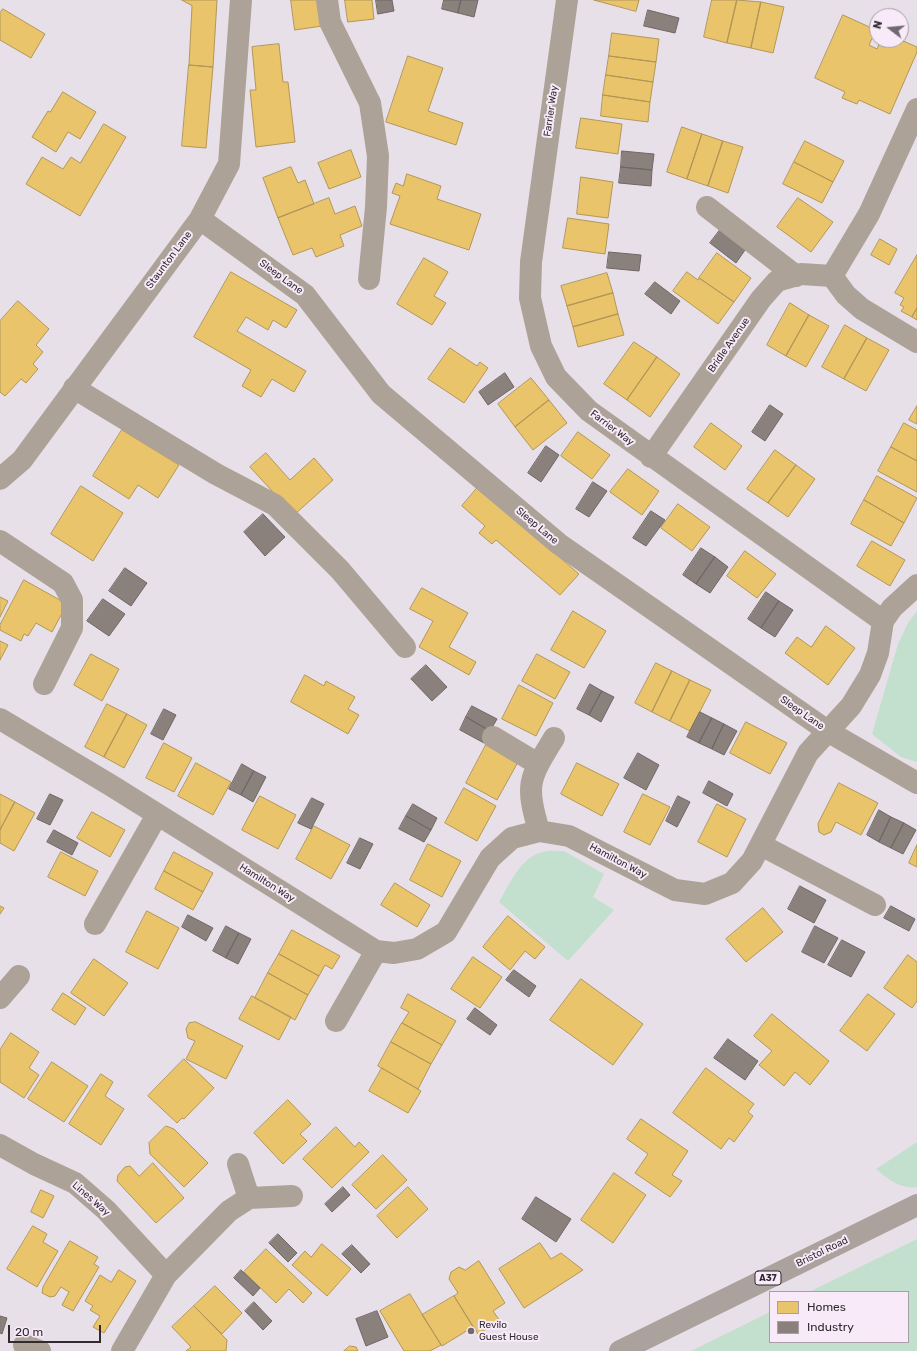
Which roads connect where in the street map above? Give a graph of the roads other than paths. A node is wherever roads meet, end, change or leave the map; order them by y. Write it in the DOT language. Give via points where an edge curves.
graph roads {
  1 [pos="241,0"];
  2 [pos="327,0"];
  3 [pos="567,0"];
  4 [pos="917,109"];
  5 [pos="707,207"];
  6 [pos="200,219"];
  7 [pos="796,276"];
  8 [pos="832,276"];
  9 [pos="370,279"];
  10 [pos="917,342"];
  11 [pos="74,388"];
  12 [pos="651,457"];
  13 [pos="0,479"];
  14 [pos="0,541"];
  15 [pos="917,585"];
  16 [pos="884,621"];
  17 [pos="405,647"];
  18 [pos="44,684"];
  19 [pos="0,719"];
  20 [pos="829,732"];
  21 [pos="493,737"];
  22 [pos="554,738"];
  23 [pos="538,764"];
  24 [pos="917,783"];
  25 [pos="157,815"];
  26 [pos="539,831"];
  27 [pos="761,845"];
  28 [pos="875,905"];
  29 [pos="96,924"];
  30 [pos="376,951"];
  31 [pos="19,976"];
  32 [pos="0,998"];
  33 [pos="336,1022"];
  34 [pos="0,1145"];
  35 [pos="238,1164"];
  36 [pos="292,1196"];
  37 [pos="249,1198"];
  38 [pos="917,1205"];
  39 [pos="166,1274"];
  40 [pos="123,1350"];
  41 [pos="620,1351"];
  1 -- 6 [label="street, Staunton Lane" via="229,164"];
  2 -- 9 [label="street" via="330,22 370,103 378,156"];
  3 -- 12 [label="street, Farrier Way" via="534,236 530,298 541,346 556,377 589,410"];
  4 -- 8 [label="street" via="869,214"];
  5 -- 7 [label="street"];
  6 -- 11 [label="street, Staunton Lane"];
  6 -- 20 [label="street, Sleep Lane" via="305,295 381,394 559,544"];
  7 -- 8 [label="street, Bridle Avenue"];
  7 -- 12 [label="street, Bridle Avenue" via="778,281 761,299"];
  8 -- 10 [label="street" via="846,295 862,309"];
  11 -- 13 [label="street, Staunton Lane" via="22,460"];
  11 -- 17 [label="street" via="216,474 274,505 340,570"];
  12 -- 16 [label="street, Farrier Way"];
  14 -- 18 [label="street" via="63,583 72,600 72,628"];
  15 -- 16 [label="street" via="892,608"];
  16 -- 20 [label="street" via="878,653 870,674 851,706"];
  19 -- 25 [label="street, Hamilton Way"];
  20 -- 24 [label="street, Sleep Lane"];
  20 -- 27 [label="street, Hamilton Way" via="808,753"];
  21 -- 23 [label="street"];
  22 -- 23 [label="street"];
  23 -- 26 [label="street" via="532,775 530,787 532,808"];
  25 -- 29 [label="street"];
  25 -- 30 [label="street, Hamilton Way"];
  26 -- 27 [label="street, Hamilton Way" via="570,836 676,890 705,894 732,883 752,862"];
  26 -- 30 [label="street, Hamilton Way" via="512,838 490,858 446,932 417,949 394,953"];
  27 -- 28 [label="street"];
  30 -- 33 [label="street"];
  31 -- 32 [label="street"];
  34 -- 39 [label="street, Lines Way" via="75,1183 106,1210"];
  35 -- 37 [label="street"];
  36 -- 37 [label="street"];
  37 -- 39 [label="street" via="229,1211"];
  38 -- 41 [label="highway, Bristol Road / A37"];
  39 -- 40 [label="street"];
}
